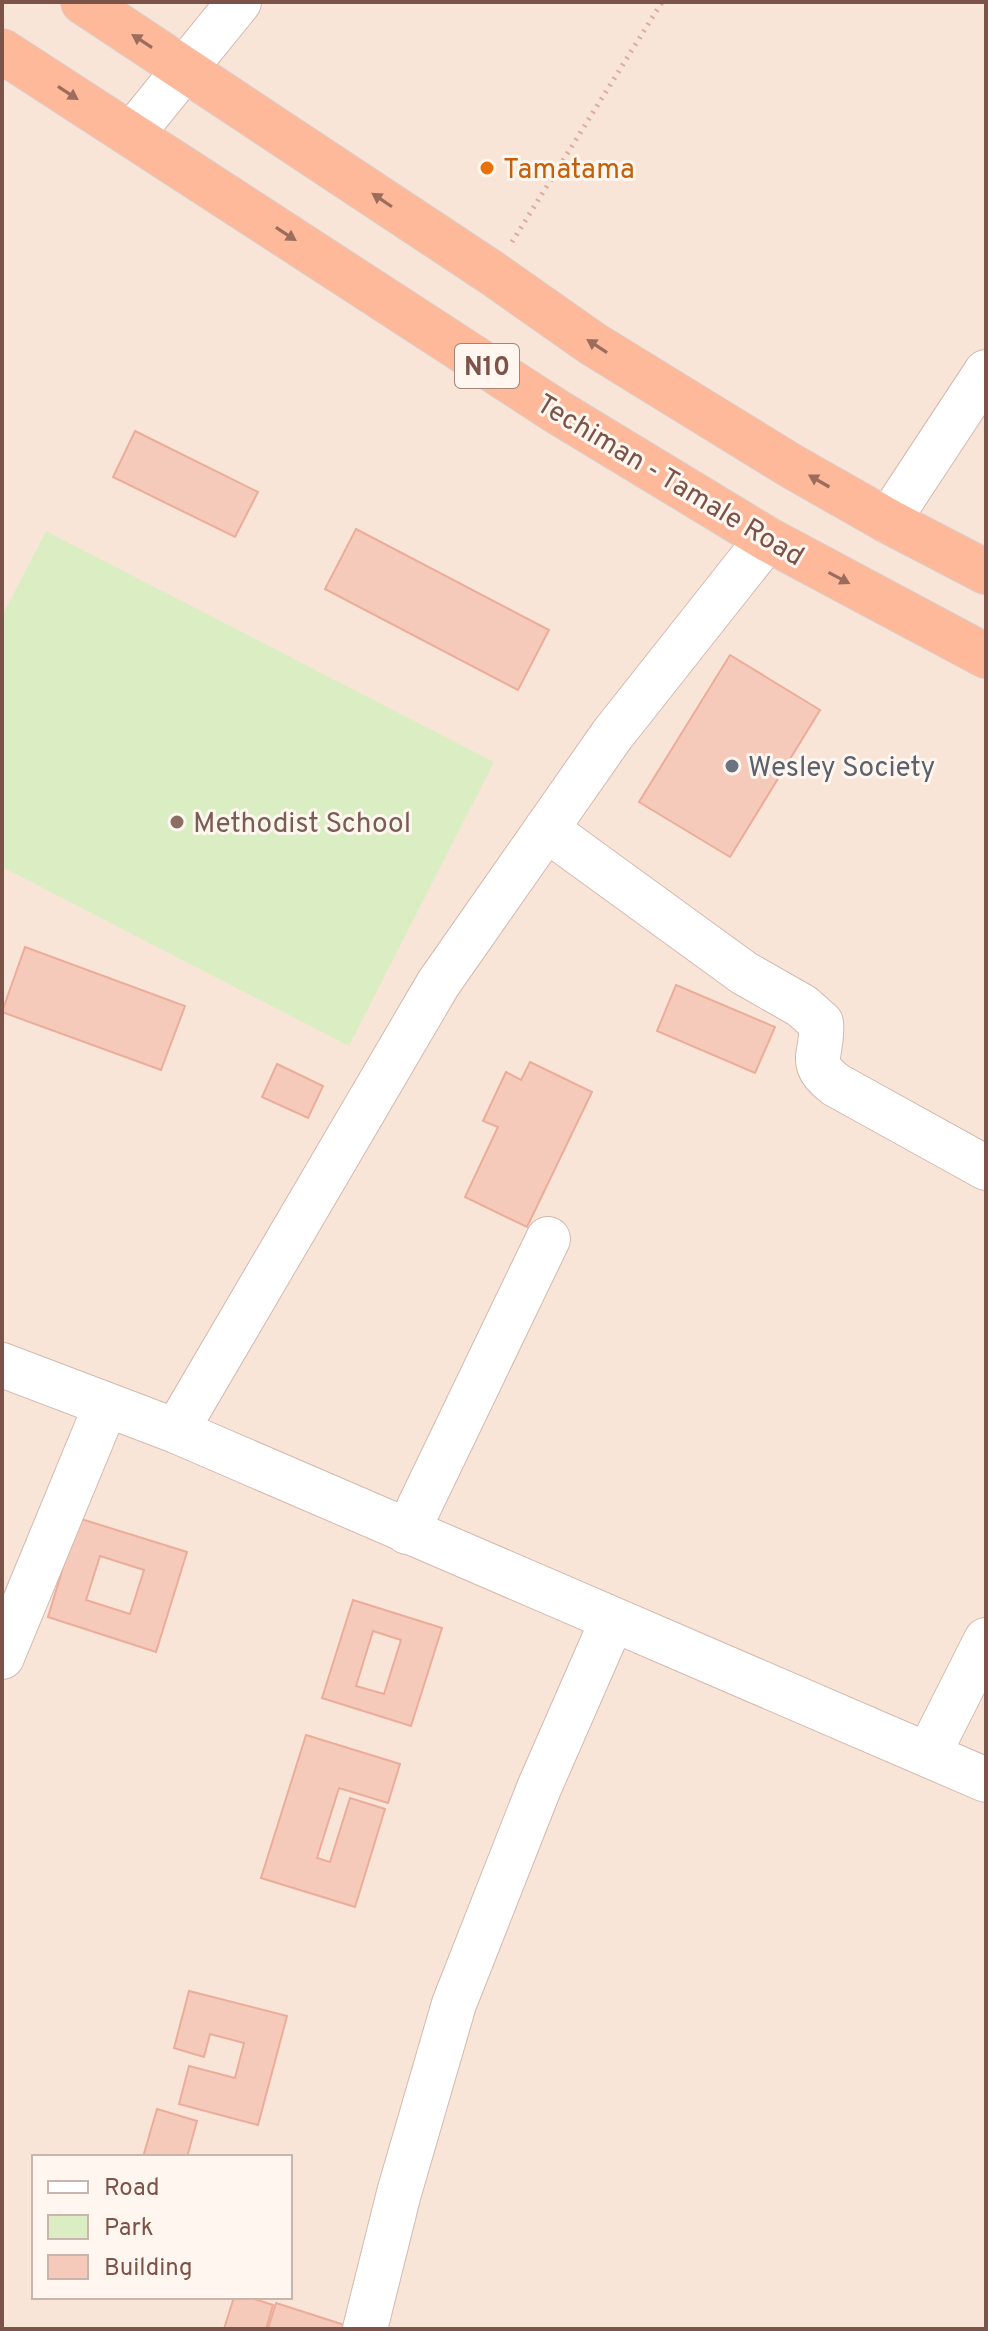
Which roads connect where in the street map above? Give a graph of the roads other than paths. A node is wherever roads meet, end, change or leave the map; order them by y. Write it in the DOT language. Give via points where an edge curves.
graph roads {
  1 [pos="83,2"];
  2 [pos="239,2"];
  3 [pos="2,51"];
  4 [pos="186,69"];
  5 [pos="132,134"];
  6 [pos="986,372"];
  7 [pos="888,521"];
  8 [pos="767,539"];
  9 [pos="986,572"];
  10 [pos="986,656"];
  11 [pos="546,829"];
  12 [pos="986,1168"];
  13 [pos="548,1239"];
  14 [pos="2,1365"];
  15 [pos="106,1405"];
  16 [pos="176,1431"];
  17 [pos="407,1532"];
  18 [pos="612,1621"];
  19 [pos="986,1640"];
  20 [pos="2,1657"];
  21 [pos="928,1755"];
  22 [pos="986,1780"];
  23 [pos="365,2329"];
  4 -- 1 [label="highway, one-way"];
  2 -- 4 [label="street"];
  3 -- 5 [label="highway, Techiman - Tamale Road / N10, one-way"];
  4 -- 5 [label="street"];
  7 -- 4 [label="highway, one-way" via="593,344"];
  5 -- 8 [label="highway, Techiman - Tamale Road / N10, one-way" via="556,411"];
  6 -- 7 [label="street"];
  7 -- 9 [label="highway"];
  8 -- 10 [label="highway, Techiman - Tamale Road / N10, one-way"];
  8 -- 11 [label="street" via="612,735"];
  11 -- 12 [label="street" via="744,973 802,1006 821,1023 817,1064 822,1075"];
  11 -- 16 [label="street" via="438,984"];
  13 -- 17 [label="street"];
  14 -- 15 [label="street"];
  15 -- 16 [label="street"];
  15 -- 20 [label="street"];
  16 -- 17 [label="street"];
  17 -- 18 [label="street"];
  18 -- 21 [label="street"];
  18 -- 23 [label="street" via="454,2004"];
  19 -- 21 [label="street"];
  21 -- 22 [label="street"];
}
